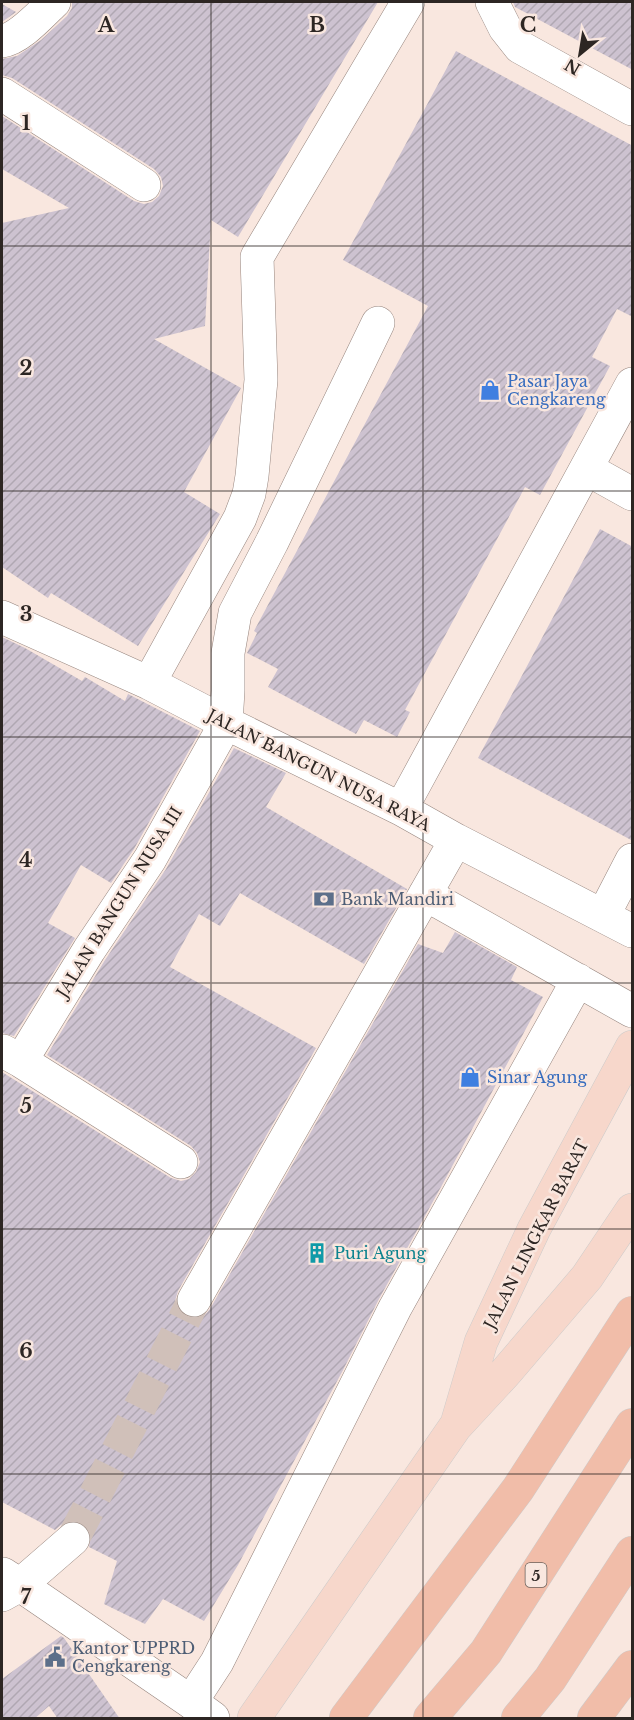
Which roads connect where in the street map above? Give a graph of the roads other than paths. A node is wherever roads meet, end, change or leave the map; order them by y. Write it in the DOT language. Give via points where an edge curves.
graph roads {
  1 [pos="54,2"];
  2 [pos="492,2"];
  3 [pos="395,6"];
  4 [pos="2,42"];
  5 [pos="2,94"];
  6 [pos="633,110"];
  7 [pos="144,185"];
  8 [pos="378,323"];
  9 [pos="633,384"];
  10 [pos="587,469"];
  11 [pos="633,494"];
  12 [pos="2,617"];
  13 [pos="149,683"];
  14 [pos="226,723"];
  15 [pos="401,809"];
  16 [pos="456,840"];
  17 [pos="633,860"];
  18 [pos="425,894"];
  19 [pos="603,916"];
  20 [pos="633,931"];
  21 [pos="578,980"];
  22 [pos="633,1011"];
  23 [pos="633,1047"];
  24 [pos="11,1055"];
  25 [pos="182,1162"];
  26 [pos="633,1210"];
  27 [pos="194,1300"];
  28 [pos="633,1312"];
  29 [pos="633,1425"];
  30 [pos="455,1427"];
  31 [pos="73,1539"];
  32 [pos="633,1553"];
  33 [pos="8,1584"];
  34 [pos="633,1667"];
  35 [pos="202,1710"];
  36 [pos="254,1719"];
  37 [pos="346,1719"];
  38 [pos="430,1719"];
  39 [pos="518,1719"];
  40 [pos="594,1719"];
  1 -- 4 [label="street" via="9,41"];
  2 -- 6 [label="street" via="520,47"];
  3 -- 13 [label="street" via="257,257 261,380 249,494 240,518"];
  5 -- 7 [label="street"];
  8 -- 14 [label="street" via="235,613 228,653"];
  9 -- 10 [label="street"];
  10 -- 11 [label="street"];
  10 -- 15 [label="street"];
  12 -- 13 [label="street, JALAN BANGUN NUSA RAYA"];
  13 -- 14 [label="street, JALAN BANGUN NUSA RAYA"];
  14 -- 15 [label="street, JALAN BANGUN NUSA RAYA"];
  14 -- 24 [label="street, JALAN BANGUN NUSA III" via="150,859"];
  15 -- 16 [label="street, JALAN BANGUN NUSA RAYA"];
  16 -- 18 [label="street"];
  16 -- 19 [label="street, JALAN BANGUN NUSA RAYA"];
  17 -- 19 [label="street"];
  18 -- 21 [label="street"];
  18 -- 27 [label="street"];
  19 -- 20 [label="street, JALAN BANGUN NUSA RAYA"];
  21 -- 22 [label="street"];
  21 -- 35 [label="street" via="395,1308 217,1662"];
  23 -- 30 [label="main road, JALAN LINGKAR BARAT" via="534,1229 481,1342"];
  24 -- 25 [label="street"];
  26 -- 30 [label="main road, JALAN LINGKAR BARAT" via="587,1277"];
  28 -- 37 [label="highway" via="518,1489"];
  29 -- 38 [label="highway, 5" via="486,1652"];
  30 -- 36 [label="main road, JALAN LINGKAR BARAT"];
  31 -- 33 [label="street"];
  32 -- 39 [label="highway" via="550,1679"];
  33 -- 35 [label="street"];
  34 -- 40 [label="highway"];
}
